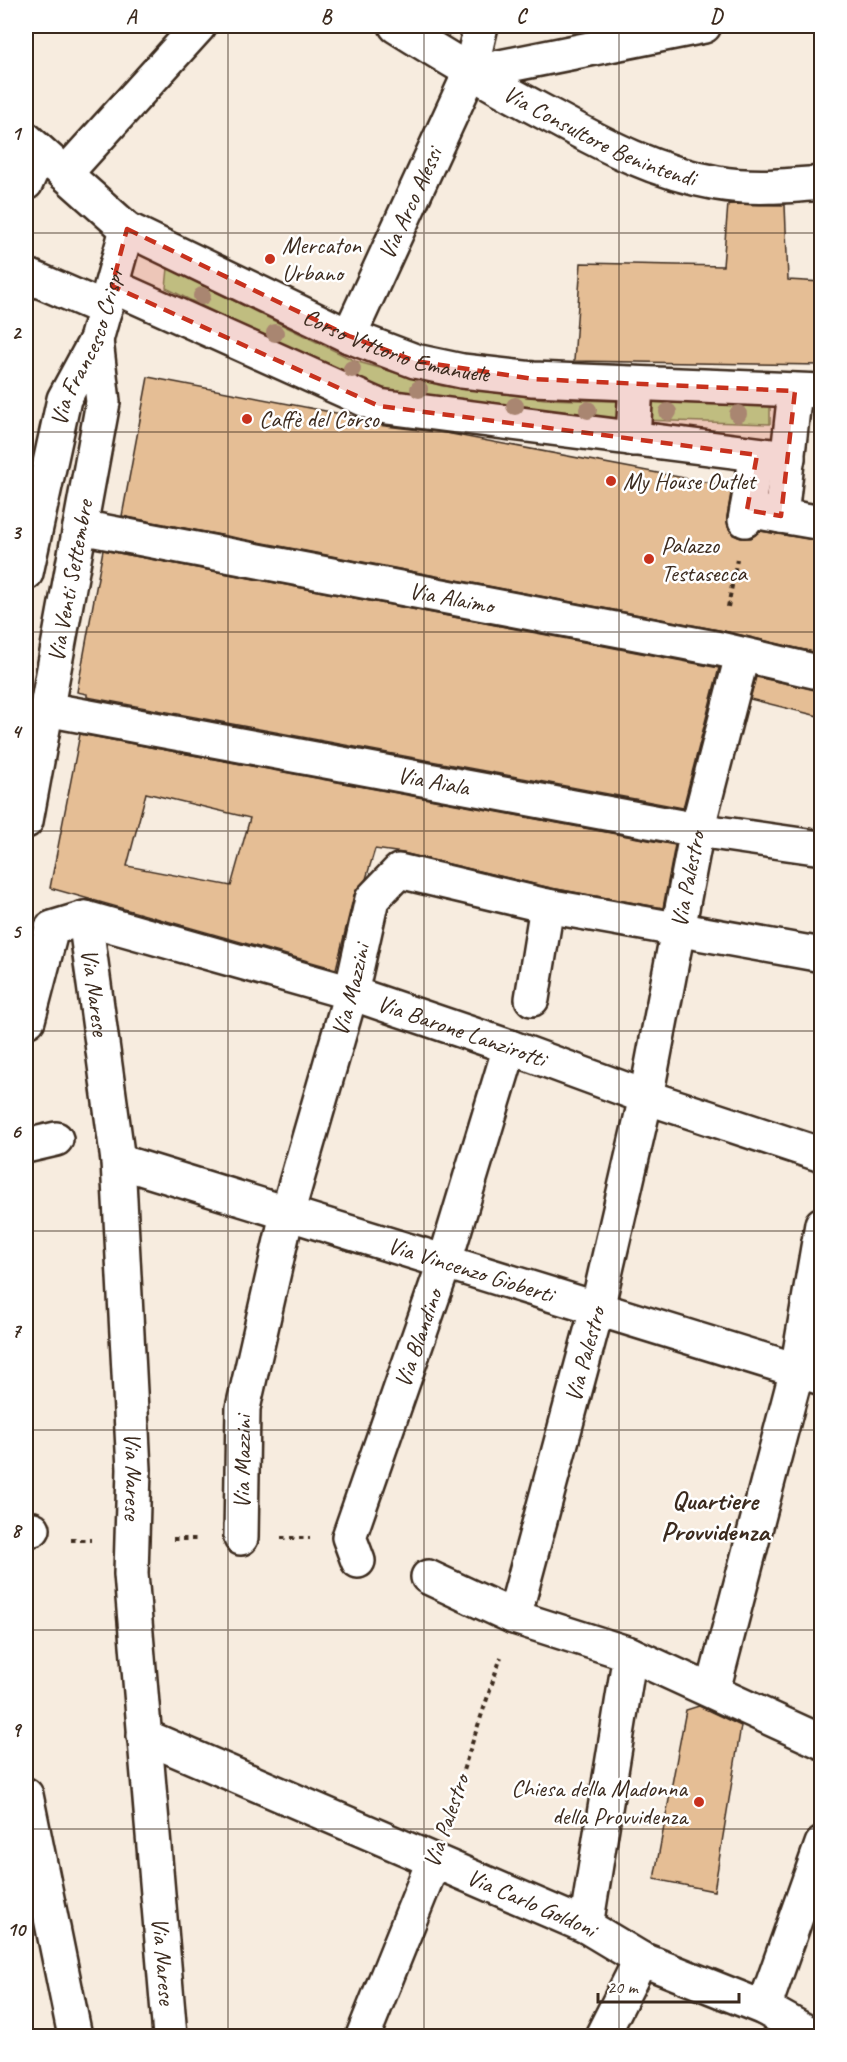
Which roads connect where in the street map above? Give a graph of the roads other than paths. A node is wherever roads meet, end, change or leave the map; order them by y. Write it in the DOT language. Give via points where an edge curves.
graph roads {
  1 [pos="199,26"];
  2 [pos="396,26"];
  3 [pos="481,26"];
  4 [pos="704,26"];
  5 [pos="470,73"];
  6 [pos="33,146"];
  7 [pos="65,174"];
  8 [pos="26,183"];
  9 [pos="822,183"];
  10 [pos="128,229"];
  11 [pos="26,275"];
  12 [pos="109,297"];
  13 [pos="340,331"];
  14 [pos="96,340"];
  15 [pos="462,371"];
  16 [pos="305,372"];
  17 [pos="636,384"];
  18 [pos="808,391"];
  19 [pos="456,416"];
  20 [pos="633,440"];
  21 [pos="772,457"];
  22 [pos="36,472"];
  23 [pos="781,516"];
  24 [pos="822,523"];
  25 [pos="80,527"];
  26 [pos="26,573"];
  27 [pos="731,653"];
  28 [pos="822,673"];
  29 [pos="46,709"];
  30 [pos="26,821"];
  31 [pos="697,830"];
  32 [pos="822,848"];
  33 [pos="547,906"];
  34 [pos="85,918"];
  35 [pos="678,928"];
  36 [pos="822,956"];
  37 [pos="351,993"];
  38 [pos="532,999"];
  39 [pos="26,1021"];
  40 [pos="510,1047"];
  41 [pos="646,1097"];
  42 [pos="822,1155"];
  43 [pos="118,1161"];
  44 [pos="287,1214"];
  45 [pos="822,1224"];
  46 [pos="445,1261"];
  47 [pos="597,1309"];
  48 [pos="809,1374"];
  49 [pos="242,1538"];
  50 [pos="353,1549"];
  51 [pos="428,1577"];
  52 [pos="514,1617"];
  53 [pos="630,1654"];
  54 [pos="713,1690"];
  55 [pos="144,1736"];
  56 [pos="822,1742"];
  57 [pos="26,1795"];
  58 [pos="822,1844"];
  59 [pos="433,1862"];
  60 [pos="586,1926"];
  61 [pos="641,1959"];
  62 [pos="764,2008"];
  63 [pos="75,2037"];
  64 [pos="170,2037"];
  65 [pos="363,2037"];
  66 [pos="602,2037"];
  67 [pos="814,2037"];
  1 -- 7 [label="street"];
  2 -- 5 [label="street, Via Consultore Benintendi"];
  3 -- 5 [label="street, Via Arco Alessi"];
  4 -- 5 [label="street"];
  5 -- 9 [label="street, Via Consultore Benintendi" via="631,159 669,173 719,184 767,187"];
  5 -- 13 [label="street, Via Arco Alessi"];
  6 -- 7 [label="street, Corso Vittorio Emanuele"];
  6 -- 8 [label="street"];
  7 -- 10 [label="street, Corso Vittorio Emanuele"];
  10 -- 12 [label="street, Via Francesco Crispi"];
  10 -- 13 [label="street, Corso Vittorio Emanuele"];
  11 -- 12 [label="street, Corso Vittorio Emanuele"];
  12 -- 14 [label="street, Via Francesco Crispi"];
  12 -- 16 [label="street, Corso Vittorio Emanuele"];
  13 -- 15 [label="street, Corso Vittorio Emanuele" via="415,361"];
  13 -- 16 [label="street, Via Arco Alessi"];
  14 -- 22 [label="street, Via Francesco Crispi" via="63,399"];
  14 -- 25 [label="street, Via Venti Settembre" via="103,402"];
  15 -- 17 [label="street, Corso Vittorio Emanuele"];
  15 -- 19 [label="street"];
  16 -- 19 [label="street, Corso Vittorio Emanuele" via="379,406"];
  17 -- 18 [label="street, Corso Vittorio Emanuele"];
  17 -- 20 [label="street"];
  18 -- 21 [label="street"];
  19 -- 20 [label="street, Corso Vittorio Emanuele"];
  20 -- 21 [label="street, Corso Vittorio Emanuele"];
  21 -- 23 [label="street"];
  21 -- 23 [label="street" via="746,515"];
  22 -- 26 [label="street, Via Francesco Crispi"];
  23 -- 24 [label="street"];
  25 -- 27 [label="street, Via Alaimo"];
  25 -- 29 [label="street, Via Venti Settembre"];
  27 -- 28 [label="street, Via Alaimo"];
  27 -- 31 [label="street, Via Palestro"];
  29 -- 30 [label="street, Via Venti Settembre"];
  29 -- 31 [label="street, Via Aiala"];
  31 -- 32 [label="street, Via Aiala"];
  31 -- 35 [label="street, Via Palestro"];
  33 -- 35 [label="street, Via Mazzini"];
  33 -- 37 [label="street, Via Mazzini" via="399,871 372,899"];
  33 -- 38 [label="street"];
  34 -- 37 [label="street, Via Barone Lanzirotti"];
  34 -- 39 [label="street" via="52,928"];
  34 -- 43 [label="street, Via Narese"];
  35 -- 36 [label="street, Via Mazzini"];
  35 -- 41 [label="street, Via Palestro"];
  37 -- 40 [label="street, Via Barone Lanzirotti"];
  37 -- 44 [label="street, Via Mazzini"];
  40 -- 41 [label="street, Via Barone Lanzirotti"];
  40 -- 46 [label="street, Via Blandino"];
  41 -- 42 [label="street, Via Barone Lanzirotti"];
  41 -- 47 [label="street, Via Palestro"];
  43 -- 44 [label="street, Via Vincenzo Gioberti"];
  43 -- 55 [label="street, Via Narese" via="134,1469 130,1574"];
  44 -- 46 [label="street, Via Vincenzo Gioberti"];
  44 -- 49 [label="street, Via Mazzini" via="243,1408"];
  45 -- 48 [label="street"];
  46 -- 47 [label="street, Via Vincenzo Gioberti"];
  46 -- 50 [label="street, Via Blandino"];
  47 -- 48 [label="street, Via Vincenzo Gioberti"];
  47 -- 52 [label="street, Via Palestro"];
  48 -- 54 [label="street"];
  51 -- 52 [label="street"];
  52 -- 53 [label="street"];
  53 -- 54 [label="street"];
  53 -- 60 [label="street"];
  54 -- 56 [label="street"];
  55 -- 59 [label="street, Via Carlo Goldoni"];
  55 -- 64 [label="street, Via Narese"];
  57 -- 63 [label="street"];
  58 -- 62 [label="street"];
  59 -- 60 [label="street, Via Carlo Goldoni"];
  59 -- 65 [label="street, Via Palestro"];
  60 -- 61 [label="street, Via Carlo Goldoni"];
  61 -- 62 [label="street, Via Carlo Goldoni"];
  61 -- 66 [label="street"];
  62 -- 67 [label="street, Via Carlo Goldoni"];
}
